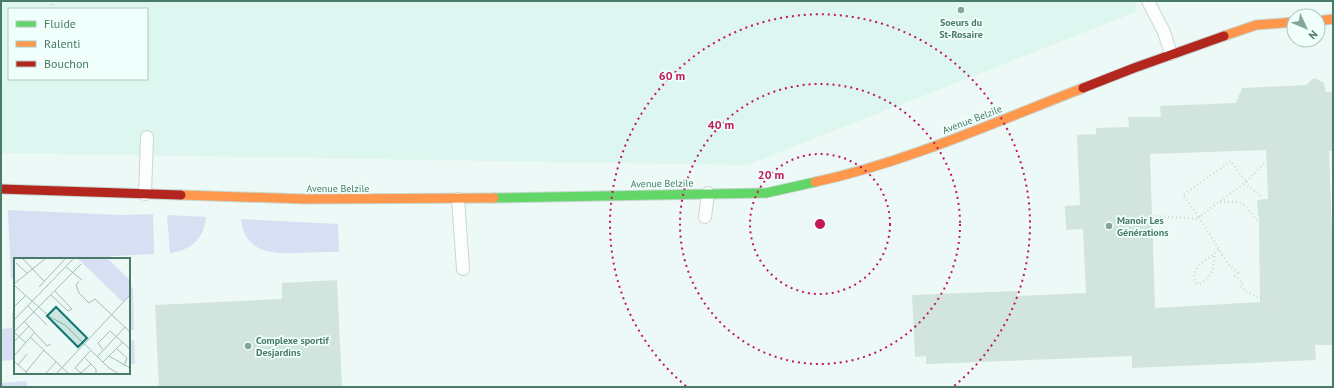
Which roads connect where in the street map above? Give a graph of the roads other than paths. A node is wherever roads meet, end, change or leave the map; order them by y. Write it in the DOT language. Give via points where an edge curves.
graph roads {
  1 [pos="1148,1"];
  2 [pos="1286,23"];
  3 [pos="1171,54"];
  4 [pos="147,136"];
  5 [pos="1,189"];
  6 [pos="708,193"];
  7 [pos="145,194"];
  8 [pos="458,199"];
  9 [pos="705,216"];
  10 [pos="463,269"];
  1 -- 3 [label="lane" via="1164,32"];
  2 -- 3 [label="street, Avenue Belzile" via="1256,25"];
  3 -- 6 [label="street, Avenue Belzile" via="905,157 852,174 766,193"];
  4 -- 7 [label="lane"];
  5 -- 7 [label="street, Avenue Belzile"];
  6 -- 8 [label="street, Avenue Belzile"];
  6 -- 9 [label="lane"];
  7 -- 8 [label="street, Avenue Belzile" via="305,199"];
  8 -- 10 [label="lane"];
}
